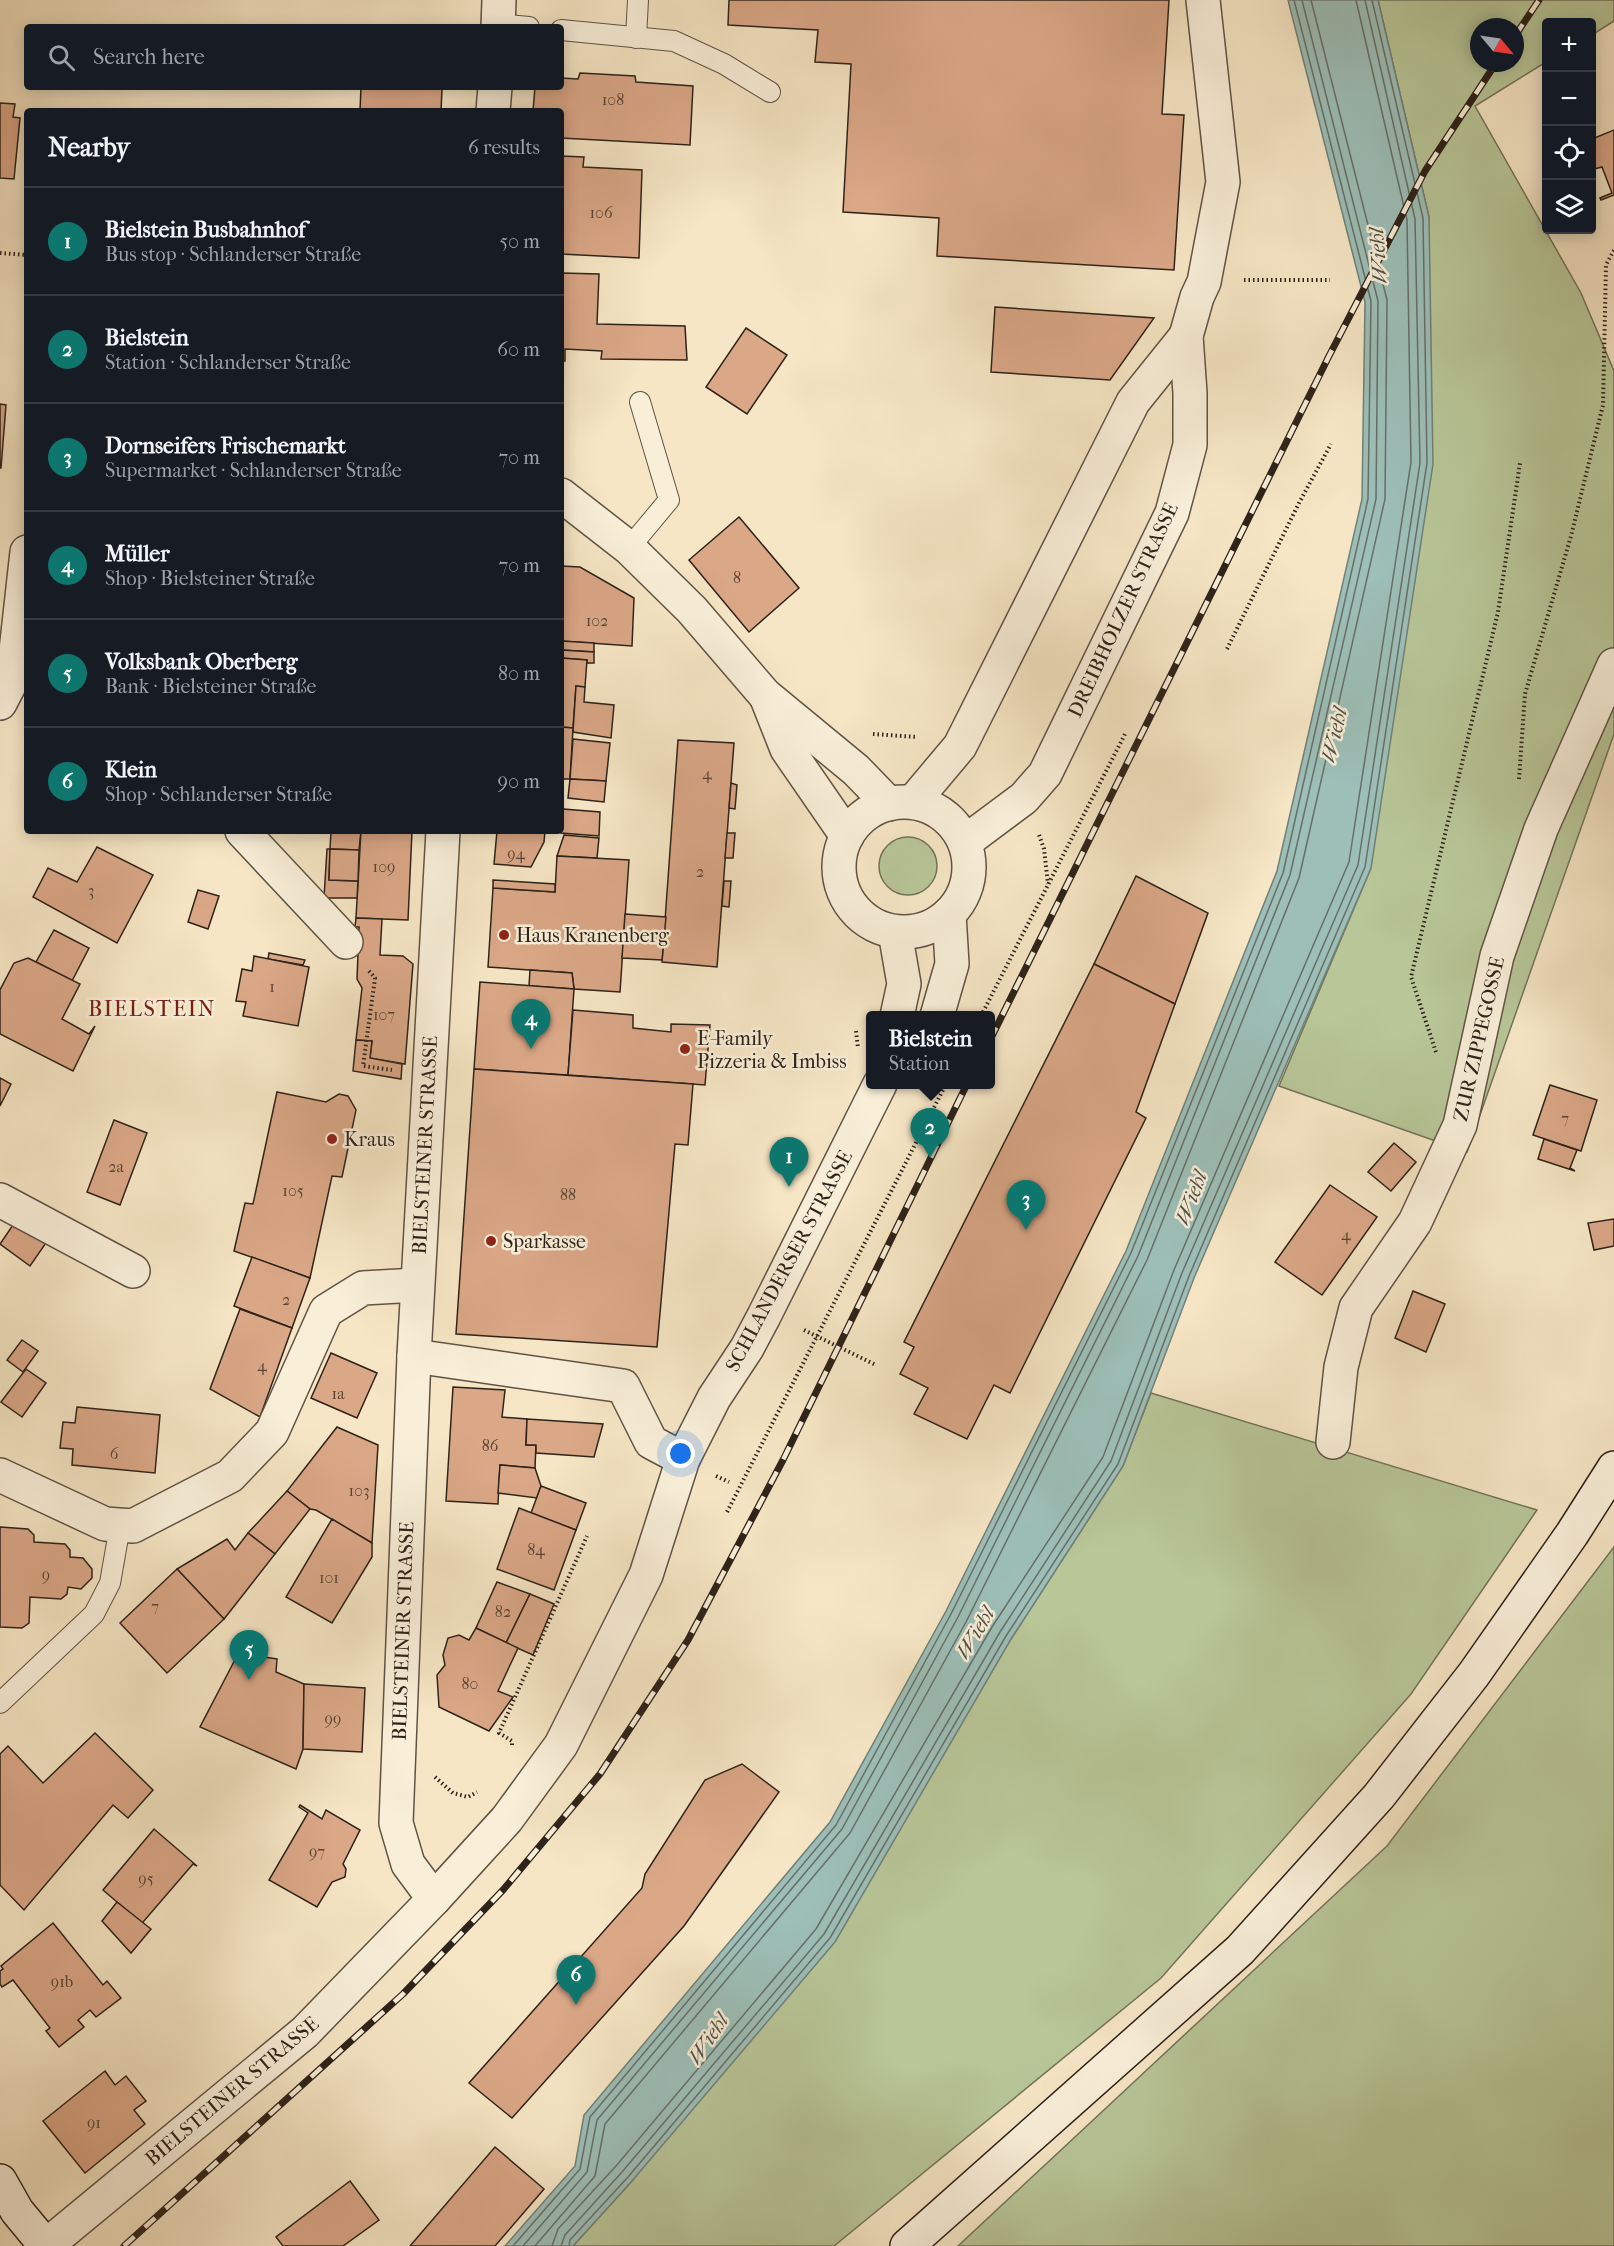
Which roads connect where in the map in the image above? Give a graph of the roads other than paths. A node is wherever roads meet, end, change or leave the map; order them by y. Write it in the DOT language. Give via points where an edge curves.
graph roads {
  1 [pos="638,0"];
  2 [pos="1203,0"];
  3 [pos="564,30"];
  4 [pos="636,38"];
  5 [pos="495,90"];
  6 [pos="770,92"];
  7 [pos="494,108"];
  8 [pos="1186,336"];
  9 [pos="640,402"];
  10 [pos="564,497"];
  11 [pos="629,548"];
  12 [pos="24,581"];
  13 [pos="1614,665"];
  14 [pos="13,689"];
  15 [pos="765,694"];
  16 [pos="901,803"];
  17 [pos="245,834"];
  18 [pos="443,834"];
  19 [pos="847,836"];
  20 [pos="965,842"];
  21 [pos="949,914"];
  22 [pos="895,932"];
  23 [pos="346,942"];
  24 [pos="898,1011"];
  25 [pos="938,1011"];
  26 [pos="878,1089"];
  27 [pos="0,1200"];
  28 [pos="134,1271"];
  29 [pos="417,1285"];
  30 [pos="414,1356"];
  31 [pos="1333,1442"];
  32 [pos="683,1459"];
  33 [pos="1614,1468"];
  34 [pos="0,1475"];
  35 [pos="120,1526"];
  36 [pos="0,1703"];
  37 [pos="434,1899"];
  38 [pos="0,2181"];
  39 [pos="46,2246"];
  40 [pos="907,2246"];
  1 -- 4 [label="lane"];
  2 -- 8 [label="street, DREIBHOLZER STRASSE" via="1223,182 1204,282"];
  3 -- 4 [label="lane"];
  4 -- 6 [label="lane" via="674,41 724,64"];
  5 -- 7 [label="street"];
  8 -- 16 [label="street, DREIBHOLZER STRASSE" via="1133,402 960,746"];
  8 -- 20 [label="street, DREIBHOLZER STRASSE" via="1190,445 1173,513 1045,774 1024,798"];
  9 -- 11 [label="lane" via="669,500"];
  10 -- 11 [label="street"];
  11 -- 15 [label="street" via="693,610"];
  12 -- 14 [label="street"];
  13 -- 31 [label="street, ZUR ZIPPEGOSSE" via="1541,829 1497,956 1460,1125 1415,1222 1356,1308 1341,1367"];
  15 -- 16 [label="street"];
  15 -- 19 [label="street" via="786,749"];
  16 -- 19 [label="street" via="864,815"];
  16 -- 20 [label="street" via="929,807 944,816"];
  17 -- 23 [label="street"];
  18 -- 29 [label="street, BIELSTEINER STRASSE"];
  19 -- 22 [label="street" via="840,859 844,892 865,919"];
  20 -- 21 [label="street" via="969,876 964,892"];
  21 -- 22 [label="street" via="929,928"];
  21 -- 25 [label="street" via="952,964"];
  22 -- 24 [label="street" via="904,984"];
  26 -- 32 [label="street, SCHLANDERSER STRASSE" via="764,1316 714,1398"];
  27 -- 28 [label="street"];
  29 -- 30 [label="street, BIELSTEINER STRASSE"];
  29 -- 35 [label="street" via="363,1288 326,1311 272,1432 230,1476 133,1526"];
  30 -- 32 [label="street" via="622,1386 651,1442"];
  30 -- 37 [label="street, BIELSTEINER STRASSE" via="396,1823 408,1864"];
  32 -- 37 [label="street, SCHLANDERSER STRASSE" via="646,1575 561,1745 507,1819"];
  33 -- 40 [label="street" via="1474,1674 1379,1796 1240,1950"];
  34 -- 35 [label="street" via="105,1524"];
  35 -- 36 [label="lane" via="110,1583 94,1614"];
  37 -- 39 [label="street, BIELSTEINER STRASSE" via="305,2032"];
  38 -- 39 [label="street" via="17,2211"];
}
